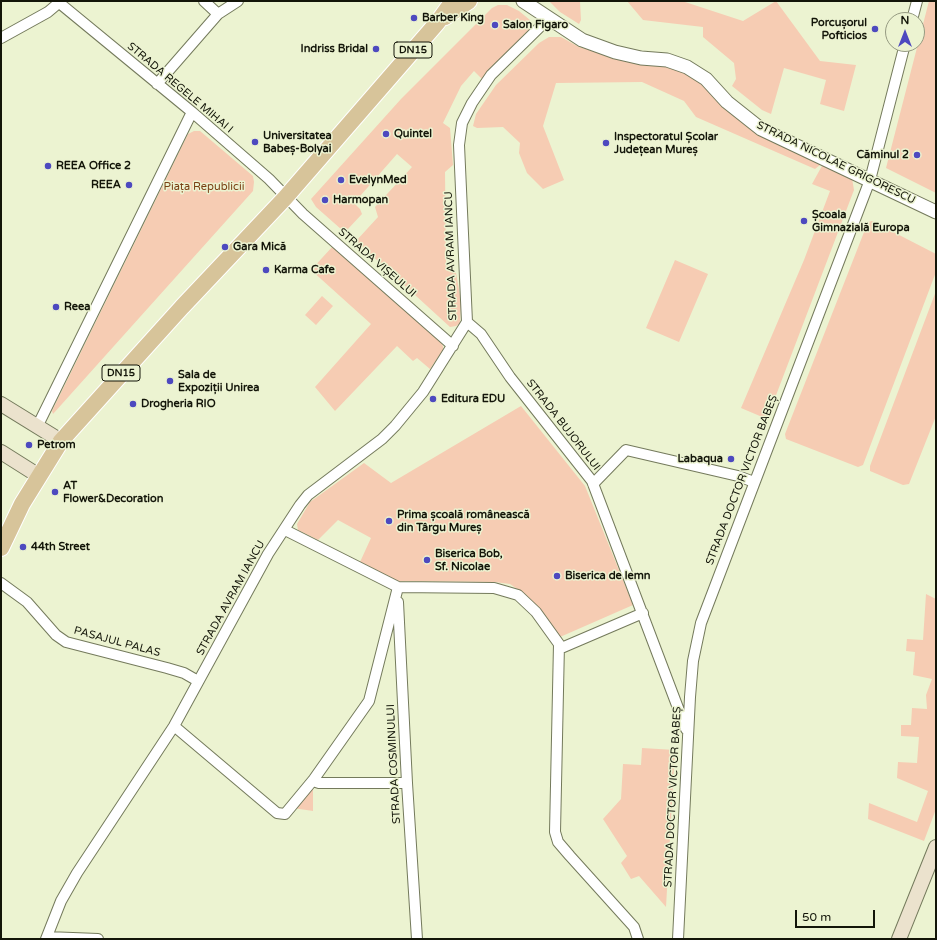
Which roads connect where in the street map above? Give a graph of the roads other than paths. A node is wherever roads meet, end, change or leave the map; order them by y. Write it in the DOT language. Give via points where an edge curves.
graph roads {
  1 [pos="204,1"];
  2 [pos="238,1"];
  3 [pos="453,1"];
  4 [pos="469,1"];
  5 [pos="523,1"];
  6 [pos="534,1"];
  7 [pos="917,1"];
  8 [pos="59,2"];
  9 [pos="914,12"];
  10 [pos="218,14"];
  11 [pos="548,19"];
  12 [pos="437,23"];
  13 [pos="1,38"];
  14 [pos="903,52"];
  15 [pos="157,84"];
  16 [pos="192,112"];
  17 [pos="870,180"];
  18 [pos="285,198"];
  19 [pos="936,212"];
  20 [pos="467,322"];
  21 [pos="453,346"];
  22 [pos="1,404"];
  23 [pos="37,427"];
  24 [pos="61,441"];
  25 [pos="1,452"];
  26 [pos="39,476"];
  27 [pos="754,482"];
  28 [pos="593,484"];
  29 [pos="285,530"];
  30 [pos="1,548"];
  31 [pos="1,583"];
  32 [pos="397,589"];
  33 [pos="643,613"];
  34 [pos="559,649"];
  35 [pos="198,681"];
  36 [pos="174,726"];
  37 [pos="688,733"];
  38 [pos="314,780"];
  39 [pos="407,783"];
  40 [pos="936,846"];
  41 [pos="46,938"];
  42 [pos="98,939"];
  43 [pos="418,939"];
  44 [pos="638,939"];
  45 [pos="678,939"];
  46 [pos="899,939"];
  1 -- 10 [label="street"];
  2 -- 10 [label="street"];
  3 -- 12 [label="main road, DN15"];
  4 -- 12 [label="main road, DN15"];
  5 -- 11 [label="street, STRADA NICOLAE GRIGORESCU"];
  6 -- 11 [label="street, STRADA NICOLAE GRIGORESCU"];
  7 -- 9 [label="street"];
  8 -- 13 [label="street" via="48,12"];
  8 -- 15 [label="street, STRADA REGELE MIHAI I"];
  10 -- 15 [label="street"];
  11 -- 17 [label="street, STRADA NICOLAE GRIGORESCU" via="582,40 615,52 667,60 687,67 706,79 727,102 761,129"];
  11 -- 20 [label="street, STRADA AVRAM IANCU" via="491,75 462,123 459,145"];
  12 -- 18 [label="main road, DN15"];
  14 -- 17 [label="street, STRADA DOCTOR VICTOR BABEȘ"];
  15 -- 16 [label="street, STRADA REGELE MIHAI I"];
  16 -- 18 [label="street, STRADA REGELE MIHAI I" via="268,179"];
  16 -- 23 [label="street"];
  17 -- 19 [label="street, STRADA NICOLAE GRIGORESCU"];
  17 -- 27 [label="street, STRADA DOCTOR VICTOR BABEȘ"];
  18 -- 21 [label="street, STRADA VIȘEULUI"];
  18 -- 24 [label="main road, DN15"];
  20 -- 21 [label="street, STRADA AVRAM IANCU"];
  20 -- 28 [label="street, STRADA BUJORULUI" via="481,334 510,377"];
  21 -- 29 [label="street, STRADA AVRAM IANCU" via="423,392 395,426 382,439 308,495"];
  22 -- 23 [label="main road"];
  23 -- 24 [label="main road"];
  24 -- 26 [label="main road, DN15"];
  25 -- 26 [label="main road"];
  26 -- 30 [label="main road, DN15"];
  27 -- 28 [label="street" via="725,472 626,450"];
  27 -- 37 [label="street, STRADA DOCTOR VICTOR BABEȘ" via="701,623 693,661"];
  28 -- 33 [label="street, STRADA BUJORULUI"];
  29 -- 32 [label="street"];
  29 -- 35 [label="street, STRADA AVRAM IANCU" via="268,554"];
  31 -- 35 [label="street, PASAJUL PALAS" via="27,602 56,635 66,642 184,673"];
  32 -- 34 [label="street" via="494,588 518,595 536,612 559,644"];
  32 -- 38 [label="street" via="369,701"];
  32 -- 39 [label="street, STRADA COSMINULUI"];
  33 -- 34 [label="street"];
  33 -- 37 [label="street, STRADA BUJORULUI"];
  34 -- 44 [label="street" via="555,832 558,842 634,927"];
  35 -- 36 [label="street, STRADA AVRAM IANCU"];
  36 -- 38 [label="street" via="277,813 285,814"];
  36 -- 41 [label="street, STRADA AVRAM IANCU" via="77,873"];
  37 -- 45 [label="street, STRADA DOCTOR VICTOR BABEȘ"];
  38 -- 39 [label="street" via="319,783"];
  39 -- 43 [label="street, STRADA COSMINULUI"];
  40 -- 46 [label="main road"];
  41 -- 42 [label="street"];
}
